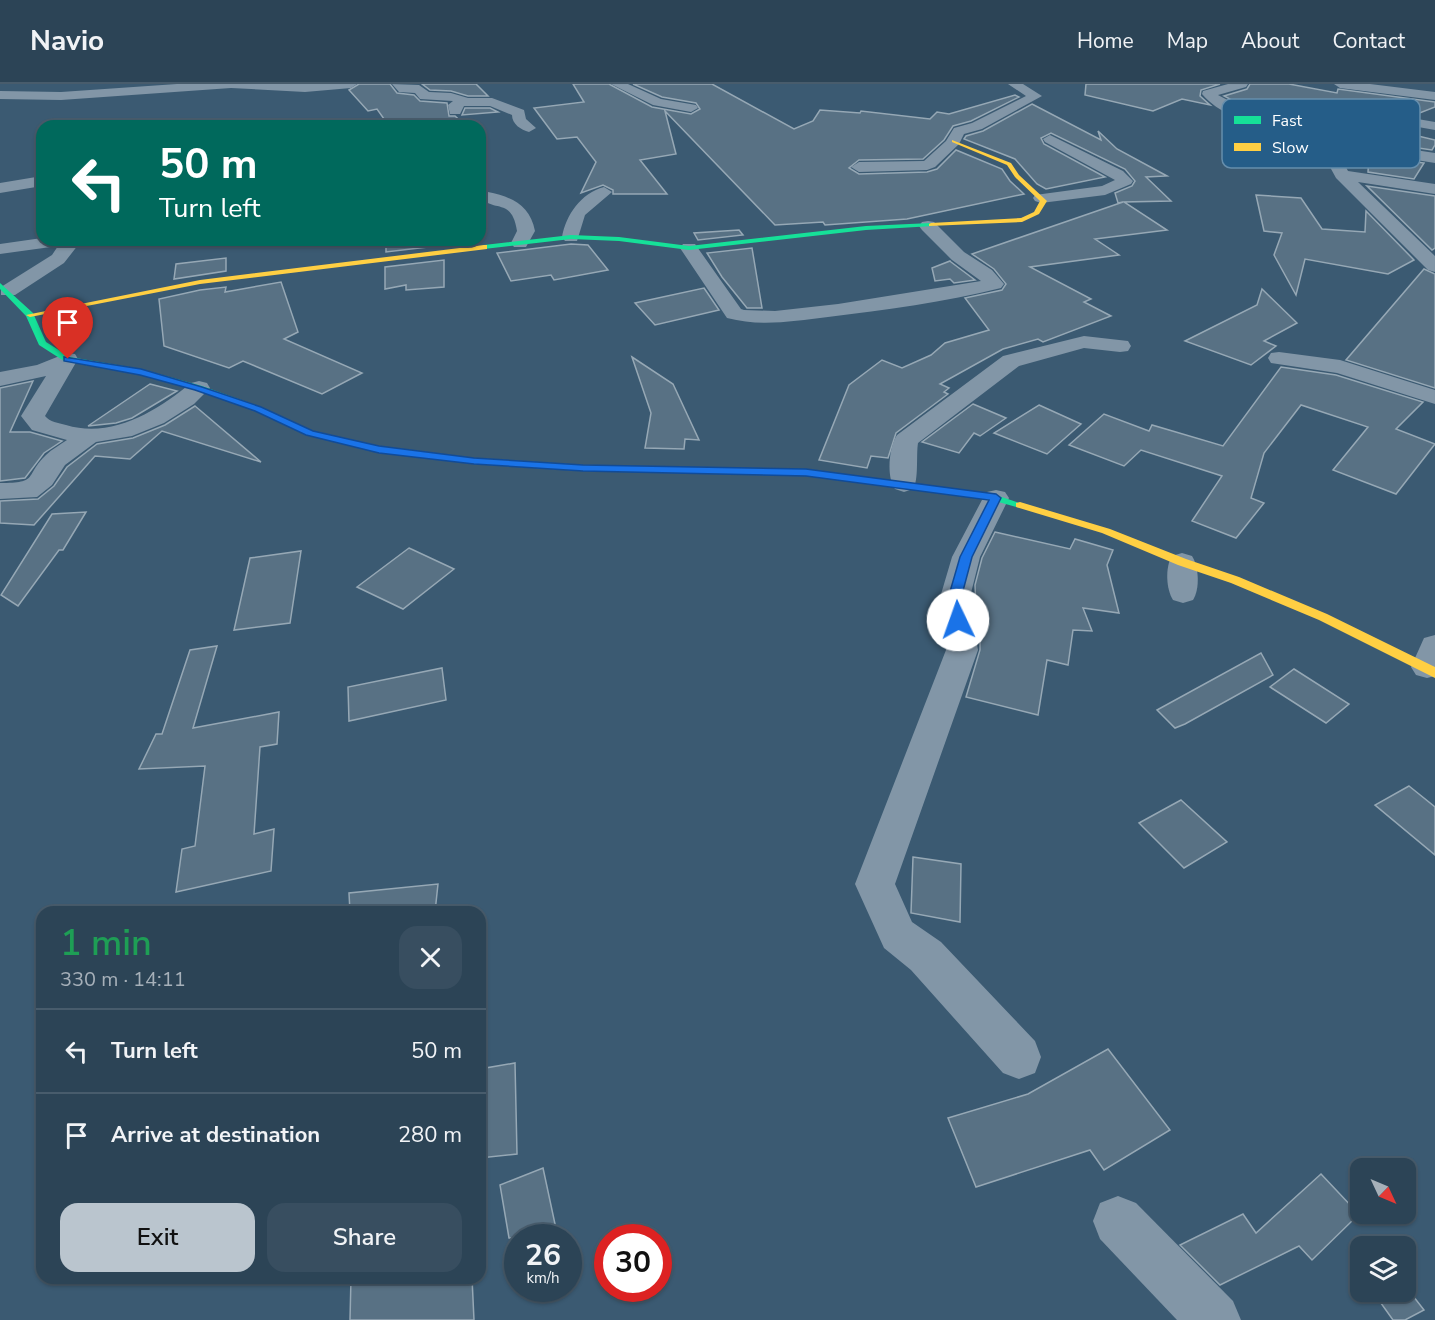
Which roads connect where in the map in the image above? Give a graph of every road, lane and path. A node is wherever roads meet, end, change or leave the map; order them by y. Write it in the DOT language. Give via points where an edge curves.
graph roads {
  1 [pos="90,84"];
  2 [pos="351,84"];
  3 [pos="398,84"];
  4 [pos="617,84"];
  5 [pos="1014,84"];
  6 [pos="1242,84"];
  7 [pos="1340,84"];
  8 [pos="0,95"];
  9 [pos="80,95"];
  10 [pos="1435,96"];
  11 [pos="1222,104"];
  12 [pos="691,108"];
  13 [pos="518,123"];
  14 [pos="1420,123"];
  15 [pos="1435,126"];
  16 [pos="1050,139"];
  17 [pos="954,141"];
  18 [pos="1420,156"];
  19 [pos="1435,158"];
  20 [pos="859,167"];
  21 [pos="1338,168"];
  22 [pos="1342,175"];
  23 [pos="36,182"];
  24 [pos="0,188"];
  25 [pos="1435,189"];
  26 [pos="604,192"];
  27 [pos="488,197"];
  28 [pos="1041,198"];
  29 [pos="928,226"];
  30 [pos="1372,229"];
  31 [pos="1400,231"];
  32 [pos="1423,234"];
  33 [pos="571,237"];
  34 [pos="520,243"];
  35 [pos="36,244"];
  36 [pos="68,246"];
  37 [pos="689,248"];
  38 [pos="0,249"];
  39 [pos="1435,266"];
  40 [pos="4,288"];
  41 [pos="30,315"];
  42 [pos="1120,346"];
  43 [pos="1279,358"];
  44 [pos="68,359"];
  45 [pos="0,380"];
  46 [pos="199,388"];
  47 [pos="1435,397"];
  48 [pos="92,434"];
  49 [pos="904,484"];
  50 [pos="0,491"];
  51 [pos="996,498"];
  52 [pos="1182,562"];
  53 [pos="1183,593"];
  54 [pos="1432,662"];
  55 [pos="1019,1058"];
  56 [pos="1118,1221"];
  57 [pos="1214,1320"];
  1 -- 9 [label="street"];
  2 -- 9 [label="street" via="305,88 231,84"];
  3 -- 13 [label="street" via="404,89 419,89 425,96 452,96 459,107 492,102 519,113"];
  4 -- 12 [label="street" via="658,102"];
  5 -- 17 [label="street" via="1036,96 959,131"];
  6 -- 11 [label="street" via="1208,94"];
  7 -- 10 [label="street"];
  8 -- 9 [label="street"];
  14 -- 15 [label="street"];
  16 -- 28 [label="street" via="1118,174 1125,182 1105,190"];
  17 -- 20 [label="street" via="922,167"];
  17 -- 28 [label="street" via="1009,164"];
  18 -- 19 [label="street"];
  21 -- 22 [label="street"];
  22 -- 25 [label="street"];
  22 -- 31 [label="street"];
  23 -- 24 [label="street"];
  26 -- 33 [label="street" via="579,210"];
  27 -- 34 [label="street" via="508,201 521,212 526,231"];
  28 -- 29 [label="street" via="1044,201 1037,213 1022,220"];
  29 -- 37 [label="street" via="866,228"];
  29 -- 37 [label="street" via="994,284 881,305 747,318 734,314"];
  30 -- 31 [label="street"];
  31 -- 32 [label="street"];
  31 -- 39 [label="street"];
  33 -- 34 [label="street"];
  33 -- 37 [label="street"];
  34 -- 41 [label="street" via="200,282"];
  35 -- 38 [label="street"];
  36 -- 40 [label="street" via="58,259"];
  40 -- 41 [label="street"];
  41 -- 44 [label="street" via="42,343"];
  42 -- 49 [label="street" via="1084,342 1011,361 906,440"];
  43 -- 47 [label="street" via="1340,367"];
  44 -- 45 [label="street" via="43,370"];
  44 -- 46 [label="street" via="141,372"];
  44 -- 48 [label="street" via="33,416 40,425 72,434"];
  46 -- 48 [label="street" via="178,406 139,428"];
  46 -- 49 [label="street" via="309,433 379,450 583,468 806,472"];
  48 -- 50 [label="street" via="55,460 43,480 28,491"];
  49 -- 51 [label="street"];
  51 -- 52 [label="street" via="1106,531"];
  51 -- 55 [label="street" via="966,557 954,602 962,650 875,884 898,934 926,956"];
  52 -- 53 [label="street"];
  52 -- 54 [label="street"];
  56 -- 57 [label="street"];
}
